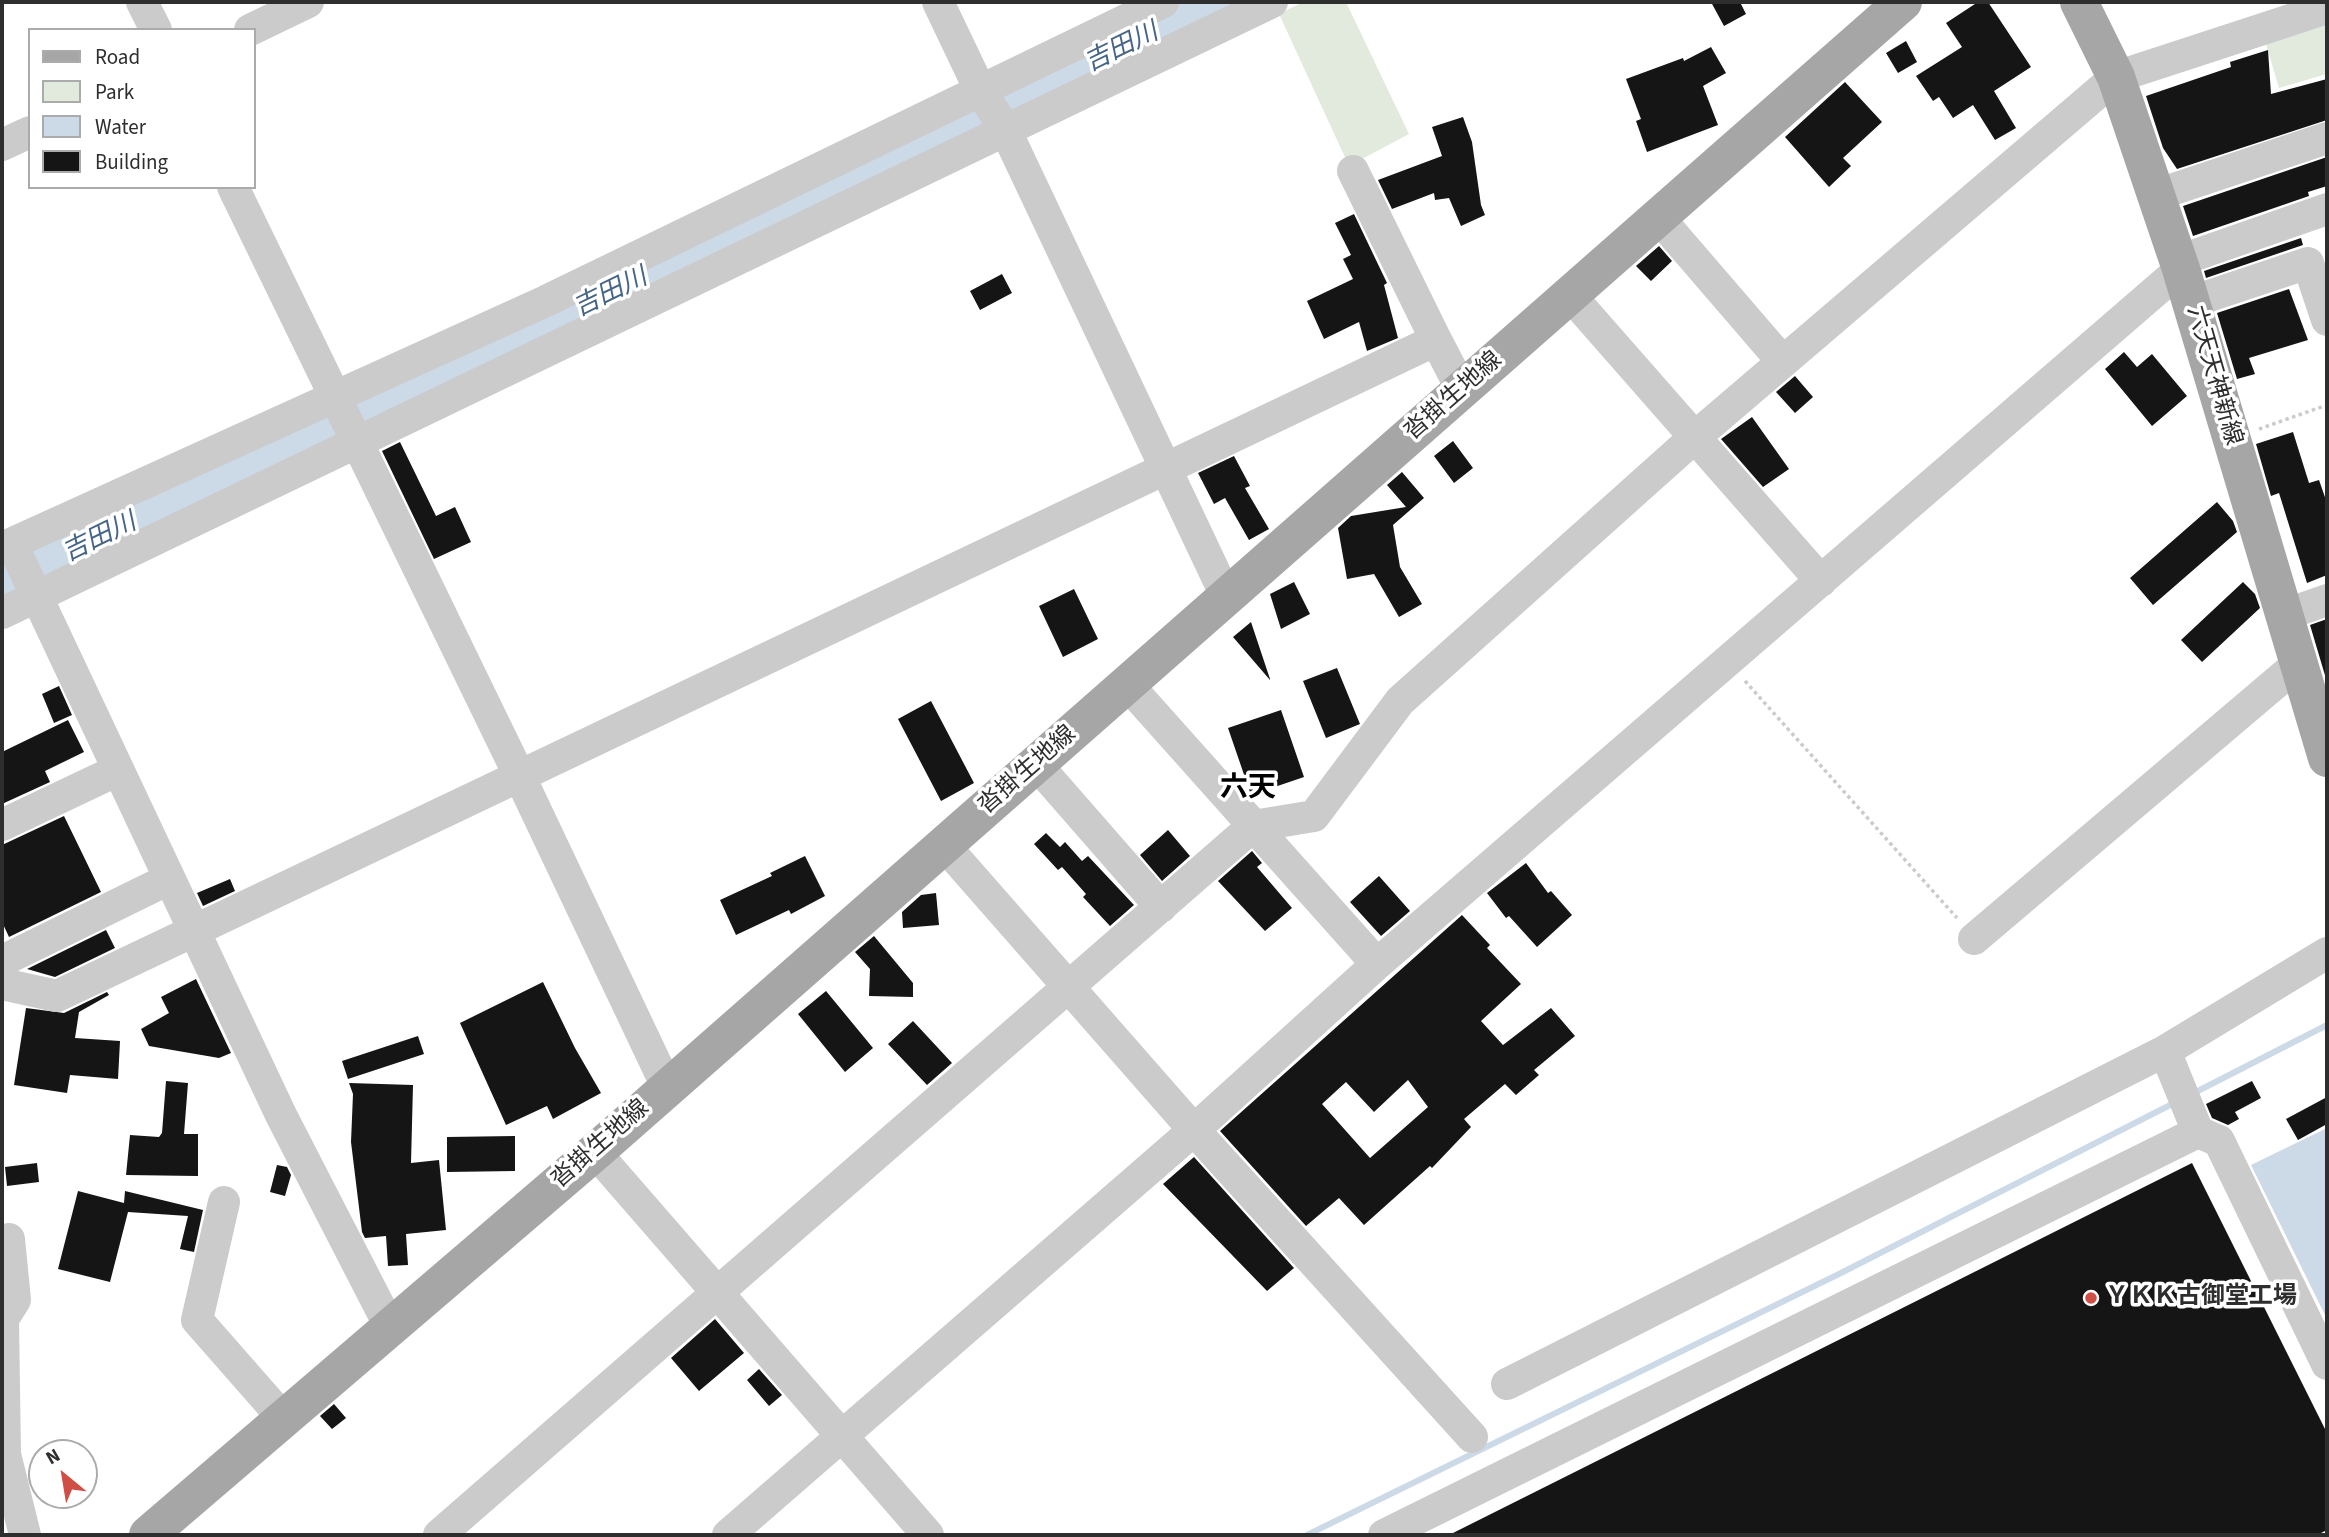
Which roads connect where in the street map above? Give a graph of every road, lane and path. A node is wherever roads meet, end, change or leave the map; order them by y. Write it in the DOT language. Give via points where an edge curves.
graph roads {
  1 [pos="142,2"];
  2 [pos="308,2"];
  3 [pos="938,2"];
  4 [pos="1163,2"];
  5 [pos="1272,2"];
  6 [pos="1903,2"];
  7 [pos="2079,2"];
  8 [pos="2327,8"];
  9 [pos="155,28"];
  10 [pos="254,28"];
  11 [pos="2116,78"];
  12 [pos="980,91"];
  13 [pos="1005,128"];
  14 [pos="28,133"];
  15 [pos="2327,138"];
  16 [pos="2,145"];
  17 [pos="1353,171"];
  18 [pos="234,189"];
  19 [pos="2156,195"];
  20 [pos="2327,209"];
  21 [pos="1659,218"];
  22 [pos="2183,277"];
  23 [pos="1570,295"];
  24 [pos="2327,320"];
  25 [pos="1436,340"];
  26 [pos="1783,362"];
  27 [pos="1462,390"];
  28 [pos="337,398"];
  29 [pos="2327,405"];
  30 [pos="1695,437"];
  31 [pos="2231,439"];
  32 [pos="359,442"];
  33 [pos="1167,468"];
  34 [pos="7,546"];
  35 [pos="1821,581"];
  36 [pos="38,596"];
  37 [pos="1226,596"];
  38 [pos="2327,600"];
  39 [pos="2,613"];
  40 [pos="2284,615"];
  41 [pos="1728,661"];
  42 [pos="2298,664"];
  43 [pos="1127,684"];
  44 [pos="2327,758"];
  45 [pos="1036,764"];
  46 [pos="118,770"];
  47 [pos="520,777"];
  48 [pos="2,825"];
  49 [pos="1253,827"];
  50 [pos="944,845"];
  51 [pos="169,880"];
  52 [pos="1161,907"];
  53 [pos="194,933"];
  54 [pos="1974,939"];
  55 [pos="2327,953"];
  56 [pos="2,961"];
  57 [pos="1377,964"];
  58 [pos="2,984"];
  59 [pos="1069,988"];
  60 [pos="2165,1051"];
  61 [pos="667,1087"];
  62 [pos="1194,1130"];
  63 [pos="2198,1132"];
  64 [pos="595,1152"];
  65 [pos="224,1202"];
  66 [pos="9,1239"];
  67 [pos="718,1293"];
  68 [pos="389,1325"];
  69 [pos="2327,1364"];
  70 [pos="1507,1384"];
  71 [pos="283,1418"];
  72 [pos="842,1436"];
  73 [pos="1472,1437"];
  74 [pos="3,1455"];
  75 [pos="25,1535"];
  76 [pos="148,1535"];
  77 [pos="439,1535"];
  78 [pos="728,1535"];
  79 [pos="928,1535"];
  80 [pos="1384,1535"];
  1 -- 9 [label="street"];
  2 -- 10 [label="street"];
  3 -- 12 [label="street"];
  4 -- 12 [label="street"];
  5 -- 13 [label="street"];
  6 -- 21 [label="main road, 沓掛生地線"];
  7 -- 11 [label="main road, 六天天神新線"];
  8 -- 11 [label="street"];
  11 -- 19 [label="main road, 六天天神新線"];
  11 -- 26 [label="street"];
  12 -- 13 [label="street"];
  12 -- 28 [label="street"];
  13 -- 32 [label="street"];
  13 -- 33 [label="street"];
  14 -- 16 [label="street"];
  15 -- 19 [label="street"];
  17 -- 25 [label="street"];
  18 -- 28 [label="street"];
  19 -- 22 [label="main road, 六天天神新線"];
  20 -- 22 [label="street"];
  21 -- 23 [label="main road, 沓掛生地線"];
  21 -- 26 [label="street"];
  22 -- 24 [label="street" via="2308,263"];
  22 -- 31 [label="main road, 六天天神新線"];
  22 -- 35 [label="street"];
  23 -- 27 [label="main road, 沓掛生地線"];
  23 -- 30 [label="street"];
  25 -- 27 [label="street"];
  25 -- 33 [label="street"];
  26 -- 30 [label="street"];
  27 -- 37 [label="main road, 沓掛生地線"];
  28 -- 32 [label="street"];
  28 -- 34 [label="street"];
  29 -- 31 [label="path"];
  30 -- 35 [label="street"];
  30 -- 49 [label="street" via="1400,701 1314,816"];
  31 -- 40 [label="main road, 六天天神新線"];
  32 -- 36 [label="street"];
  32 -- 47 [label="street"];
  33 -- 37 [label="street"];
  33 -- 47 [label="street"];
  34 -- 36 [label="street"];
  35 -- 41 [label="street"];
  36 -- 39 [label="street"];
  36 -- 46 [label="street"];
  37 -- 43 [label="main road, 沓掛生地線"];
  38 -- 40 [label="street"];
  40 -- 42 [label="main road, 六天天神新線"];
  41 -- 54 [label="path"];
  41 -- 57 [label="street"];
  42 -- 44 [label="main road, 六天天神新線"];
  42 -- 54 [label="street"];
  43 -- 45 [label="main road, 沓掛生地線"];
  43 -- 49 [label="street"];
  45 -- 50 [label="main road, 沓掛生地線"];
  45 -- 52 [label="street"];
  46 -- 48 [label="street"];
  46 -- 51 [label="street"];
  47 -- 53 [label="street"];
  47 -- 61 [label="street"];
  49 -- 52 [label="street"];
  49 -- 57 [label="street"];
  50 -- 59 [label="street"];
  50 -- 61 [label="main road, 沓掛生地線"];
  51 -- 53 [label="street"];
  51 -- 56 [label="street"];
  52 -- 59 [label="street"];
  53 -- 58 [label="street" via="57,996"];
  53 -- 68 [label="street"];
  55 -- 60 [label="street"];
  57 -- 62 [label="street"];
  59 -- 62 [label="street"];
  59 -- 67 [label="street"];
  60 -- 63 [label="street"];
  60 -- 70 [label="street"];
  61 -- 64 [label="main road, 沓掛生地線"];
  62 -- 72 [label="street"];
  62 -- 73 [label="street"];
  63 -- 69 [label="street" via="2218,1141"];
  63 -- 80 [label="street"];
  64 -- 67 [label="street"];
  64 -- 68 [label="main road, 沓掛生地線"];
  65 -- 71 [label="street" via="197,1320"];
  66 -- 74 [label="street" via="15,1300 3,1319"];
  67 -- 72 [label="street"];
  67 -- 77 [label="street"];
  68 -- 71 [label="main road, 沓掛生地線"];
  71 -- 76 [label="main road, 沓掛生地線"];
  72 -- 78 [label="street"];
  72 -- 79 [label="street"];
  74 -- 75 [label="street"];
}
